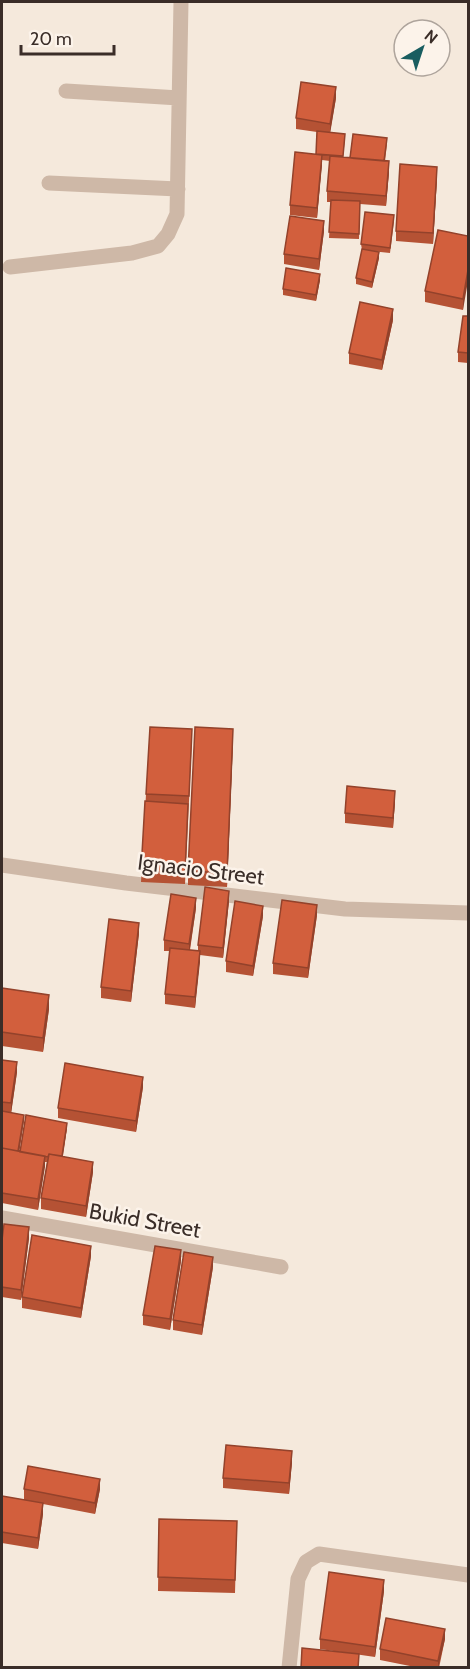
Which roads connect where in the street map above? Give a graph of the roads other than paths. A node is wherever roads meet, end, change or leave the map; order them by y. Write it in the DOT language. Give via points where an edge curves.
graph roads {
  1 [pos="181,2"];
  2 [pos="66,91"];
  3 [pos="179,98"];
  4 [pos="49,183"];
  5 [pos="178,189"];
  6 [pos="10,267"];
  7 [pos="2,865"];
  8 [pos="468,913"];
  9 [pos="2,1218"];
  10 [pos="281,1267"];
  11 [pos="468,1575"];
  12 [pos="289,1668"];
  1 -- 3 [label="street"];
  2 -- 3 [label="street"];
  3 -- 5 [label="street"];
  4 -- 5 [label="street"];
  5 -- 6 [label="street" via="174,223 158,246 132,253"];
  7 -- 8 [label="street, Ignacio Street" via="345,909"];
  9 -- 10 [label="street, Bukid Street"];
  11 -- 12 [label="street" via="319,1554 306,1562 298,1579"];
}
